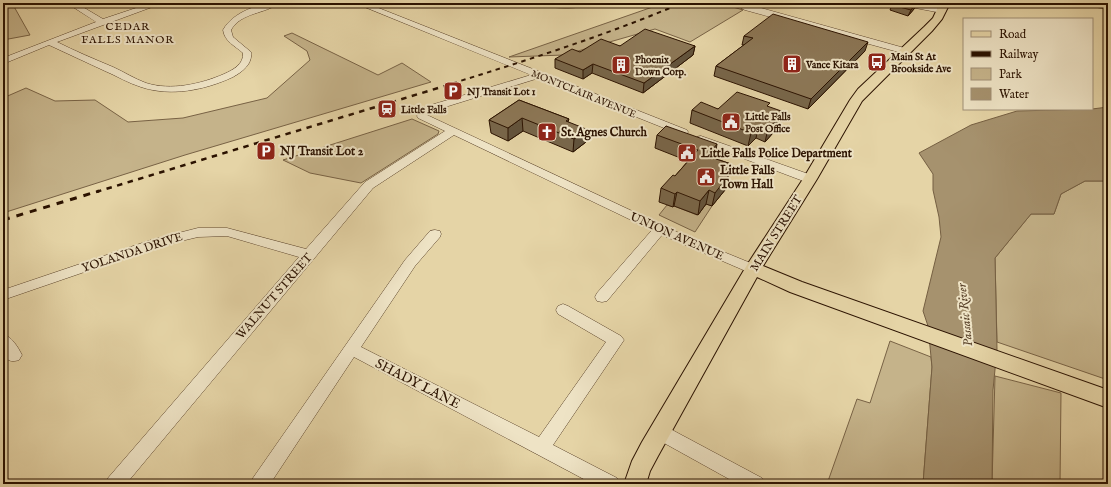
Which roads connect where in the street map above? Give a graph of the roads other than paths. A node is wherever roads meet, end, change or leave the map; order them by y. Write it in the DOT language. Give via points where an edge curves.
graph roads {
  1 [pos="71,3"];
  2 [pos="159,3"];
  3 [pos="275,3"];
  4 [pos="359,3"];
  5 [pos="527,3"];
  6 [pos="587,3"];
  7 [pos="736,3"];
  8 [pos="899,3"];
  9 [pos="1080,3"];
  10 [pos="944,7"];
  11 [pos="1108,8"];
  12 [pos="102,22"];
  13 [pos="49,42"];
  14 [pos="904,51"];
  15 [pos="3,61"];
  16 [pos="539,75"];
  17 [pos="453,131"];
  18 [pos="810,179"];
  19 [pos="660,229"];
  20 [pos="435,234"];
  21 [pos="309,255"];
  22 [pos="752,269"];
  23 [pos="3,295"];
  24 [pos="602,298"];
  25 [pos="563,310"];
  26 [pos="3,340"];
  27 [pos="352,349"];
  28 [pos="14,355"];
  29 [pos="1108,399"];
  30 [pos="661,432"];
  31 [pos="542,447"];
  32 [pos="114,484"];
  33 [pos="258,484"];
  34 [pos="611,484"];
  35 [pos="635,484"];
  36 [pos="756,484"];
  1 -- 12 [label="street"];
  2 -- 12 [label="street"];
  3 -- 13 [label="street" via="238,18 227,29 229,38 247,52 245,63 224,77 196,85 168,88 144,86"];
  4 -- 16 [label="street, MONTCLAIR AVENUE"];
  5 -- 6 [label="street" via="564,6"];
  7 -- 14 [label="street"];
  8 -- 10 [label="street"];
  9 -- 11 [label="street"];
  10 -- 14 [label="main road, MAIN STREET" via="928,29"];
  12 -- 13 [label="street"];
  13 -- 15 [label="street"];
  14 -- 18 [label="main road, MAIN STREET" via="856,100"];
  16 -- 17 [label="street, UNION AVENUE" via="425,110 422,114"];
  16 -- 18 [label="street, MONTCLAIR AVENUE"];
  17 -- 19 [label="street, UNION AVENUE"];
  17 -- 21 [label="street, WALNUT STREET" via="369,185"];
  18 -- 22 [label="main road, MAIN STREET"];
  19 -- 22 [label="street, UNION AVENUE"];
  19 -- 24 [label="street"];
  20 -- 27 [label="street" via="410,263"];
  21 -- 23 [label="street, YOLANDA DRIVE" via="227,232 194,233 157,242"];
  21 -- 32 [label="street, WALNUT STREET"];
  22 -- 29 [label="main road, UNION AVENUE"];
  22 -- 30 [label="main road, MAIN STREET"];
  25 -- 31 [label="street" via="616,340"];
  26 -- 28 [label="street"];
  27 -- 31 [label="street, SHADY LANE"];
  27 -- 33 [label="street"];
  30 -- 35 [label="main road, MAIN STREET" via="640,468"];
  30 -- 36 [label="street"];
  31 -- 34 [label="street, SHADY LANE"];
}
